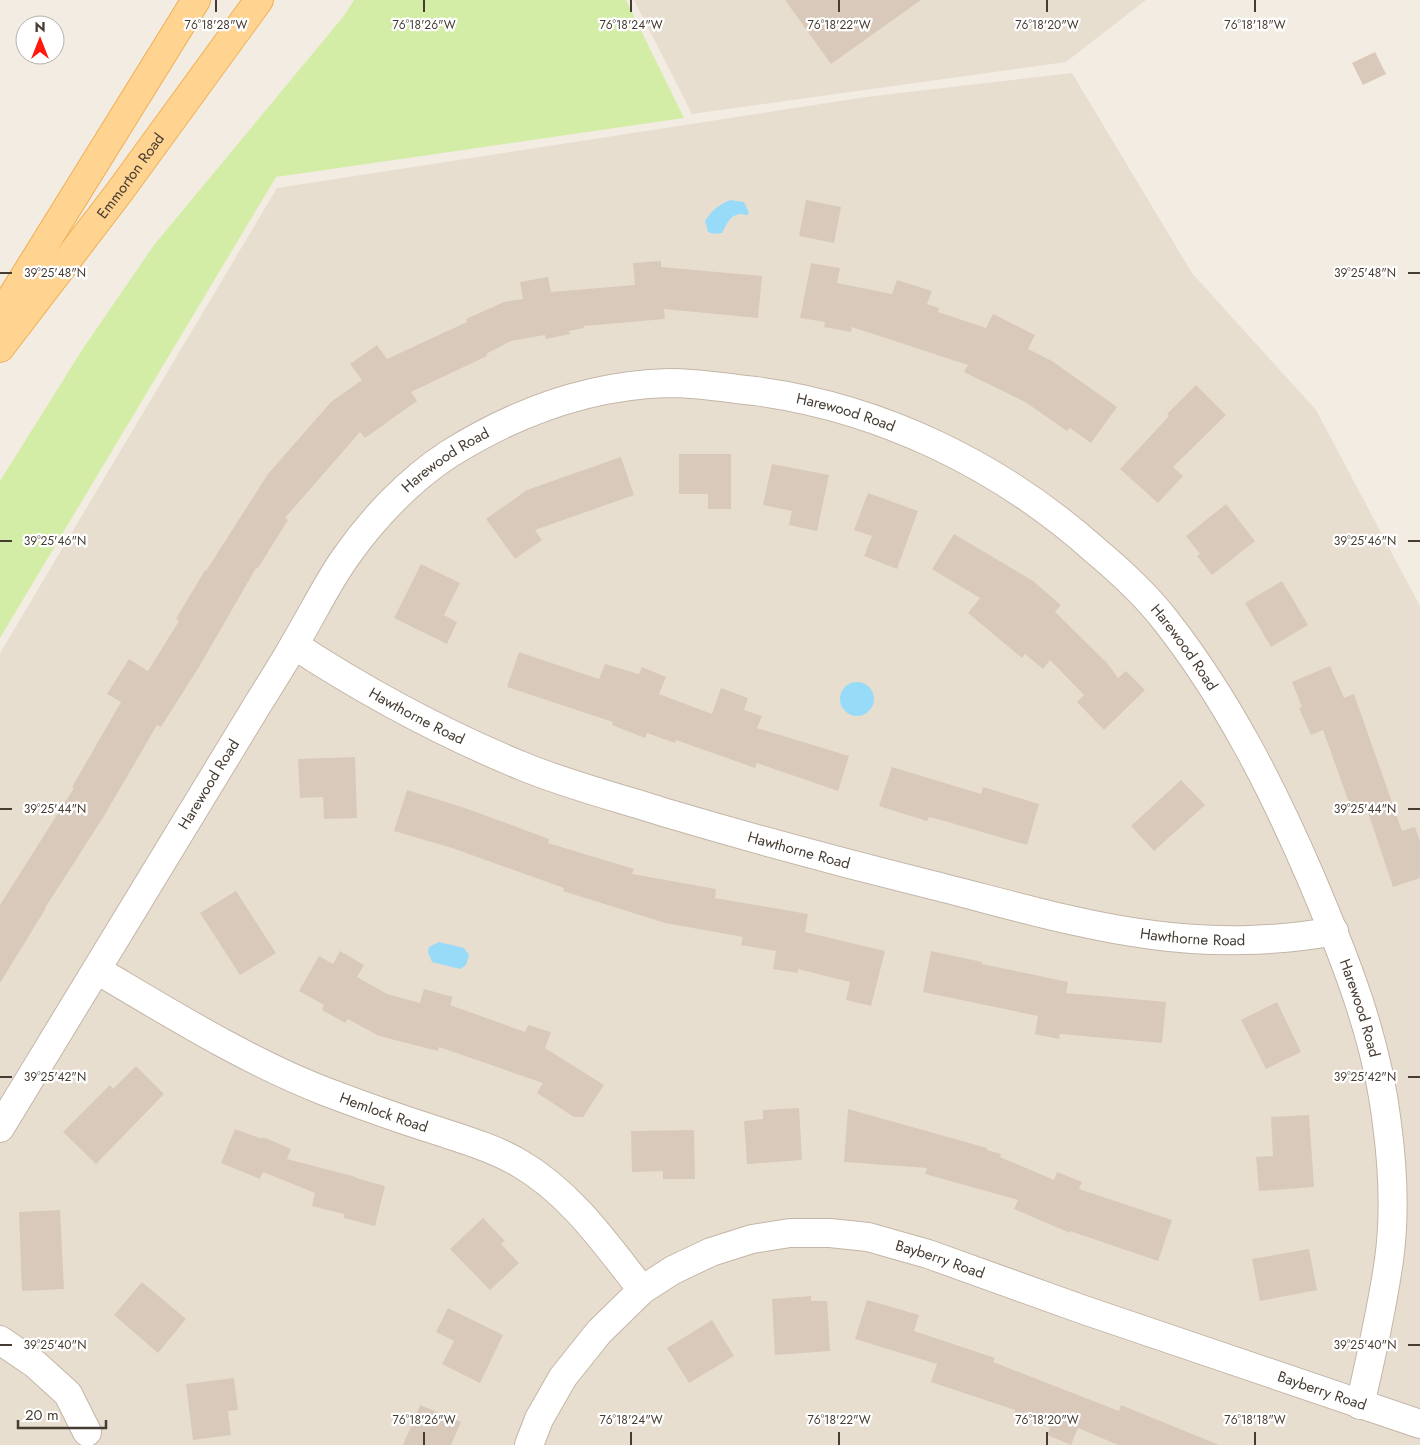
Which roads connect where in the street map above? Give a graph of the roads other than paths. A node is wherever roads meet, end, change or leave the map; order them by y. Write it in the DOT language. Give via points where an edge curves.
graph roads {
  1 [pos="196,0"];
  2 [pos="259,0"];
  3 [pos="0,316"];
  4 [pos="0,348"];
  5 [pos="294,645"];
  6 [pos="1334,931"];
  7 [pos="97,970"];
  8 [pos="0,1128"];
  9 [pos="642,1290"];
  10 [pos="0,1340"];
  11 [pos="1360,1405"];
  12 [pos="1420,1424"];
  13 [pos="87,1432"];
  14 [pos="529,1445"];
  1 -- 3 [label="main road"];
  2 -- 4 [label="main road, Emmorton Road" via="120,191"];
  5 -- 6 [label="street, Hawthorne Road" via="378,697 523,767 788,848 1078,921 1153,935 1257,939"];
  5 -- 6 [label="street, Harewood Road" via="342,562 376,518 407,487 441,459 488,431 536,410 578,395 624,386 676,383 781,395 843,409 904,429 965,458 1017,490 1065,523 1162,615 1198,664 1244,737 1293,835"];
  5 -- 7 [label="street, Harewood Road"];
  6 -- 11 [label="street, Harewood Road" via="1372,1041 1387,1124 1392,1178 1390,1255"];
  7 -- 8 [label="street, Harewood Road"];
  7 -- 9 [label="street, Hemlock Road" via="250,1057 321,1090 472,1142 519,1162 549,1184 591,1225"];
  9 -- 11 [label="street, Bayberry Road" via="673,1270 711,1252 752,1239 830,1232 868,1237 928,1254"];
  9 -- 14 [label="street, Bayberry Road" via="599,1332 563,1377 539,1419"];
  10 -- 13 [label="street" via="36,1364 68,1394"];
  11 -- 12 [label="street, Bayberry Road"];
}
